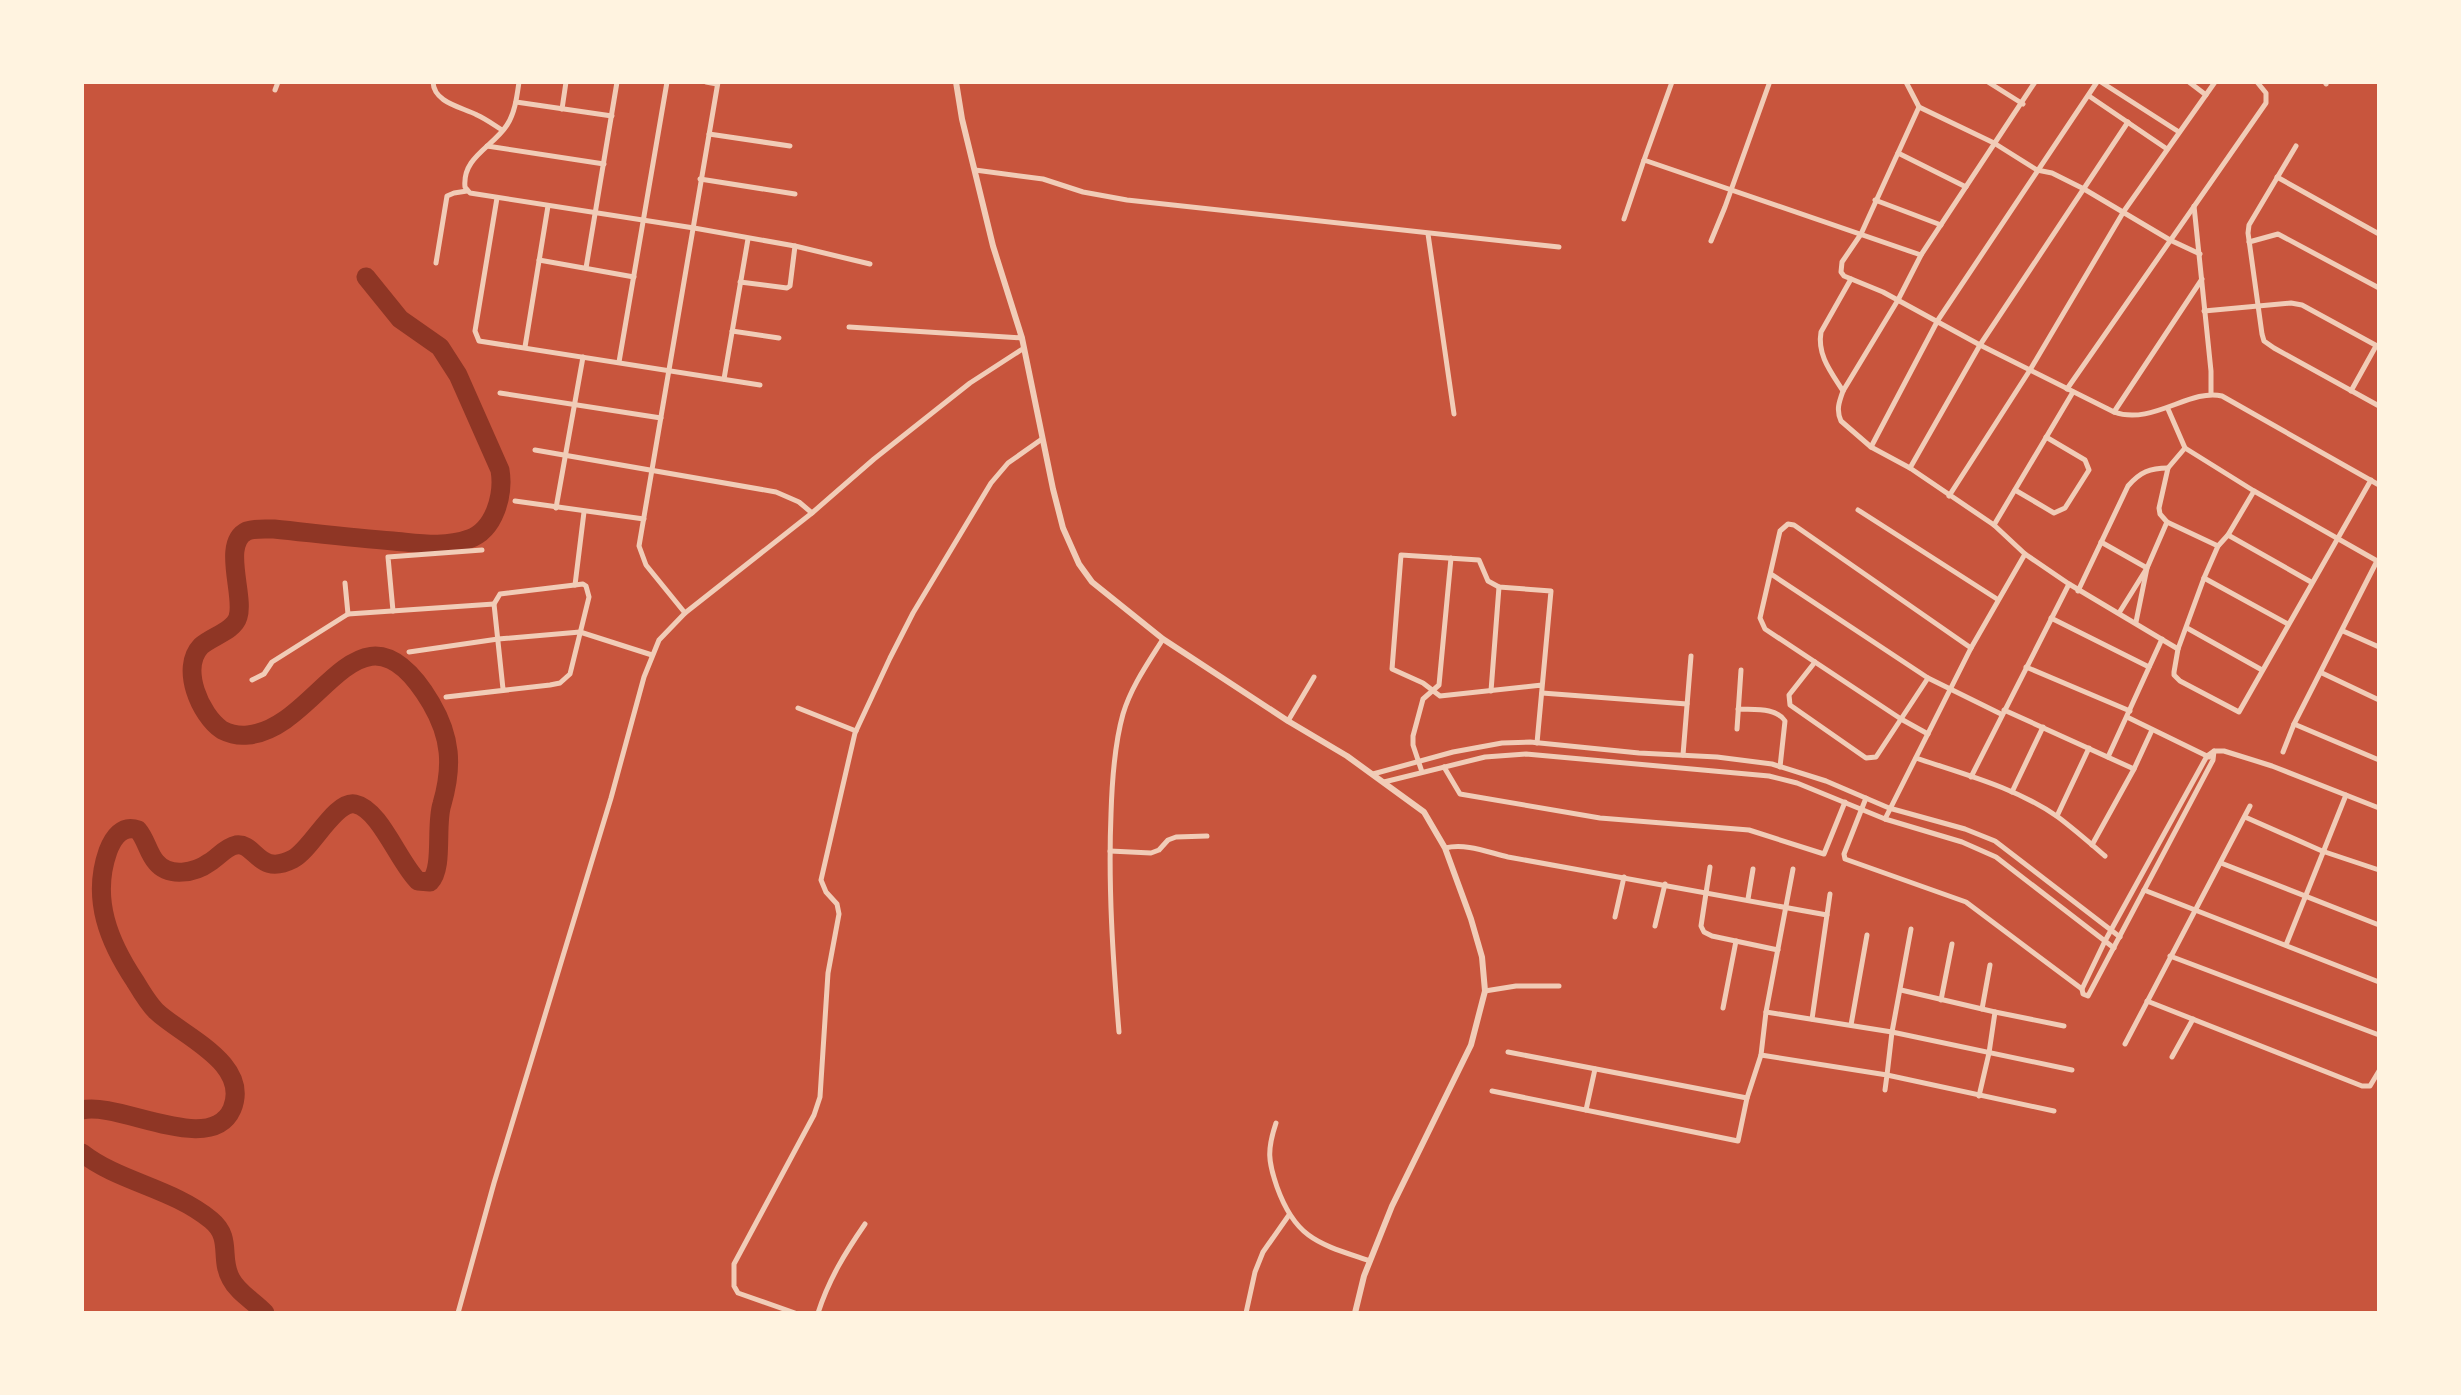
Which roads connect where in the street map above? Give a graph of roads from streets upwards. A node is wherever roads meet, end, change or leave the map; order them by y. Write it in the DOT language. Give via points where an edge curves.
graph roads {
  1 [pos="278,82"];
  2 [pos="433,82"];
  3 [pos="519,82"];
  4 [pos="566,82"];
  5 [pos="617,82"];
  6 [pos="667,82"];
  7 [pos="706,82"];
  8 [pos="956,82"];
  9 [pos="1672,82"];
  10 [pos="1906,82"];
  11 [pos="1988,82"];
  12 [pos="2035,82"];
  13 [pos="2099,82"];
  14 [pos="2189,82"];
  15 [pos="2215,82"];
  16 [pos="2257,82"];
  17 [pos="717,83"];
  18 [pos="1769,84"];
  19 [pos="275,90"];
  20 [pos="2206,95"];
  21 [pos="2089,96"];
  22 [pos="516,102"];
  23 [pos="2023,104"];
  24 [pos="1919,107"];
  25 [pos="562,109"];
  26 [pos="612,116"];
  27 [pos="2128,122"];
  28 [pos="502,130"];
  29 [pos="2179,132"];
  30 [pos="709,134"];
  31 [pos="1994,144"];
  32 [pos="487,146"];
  33 [pos="790,146"];
  34 [pos="2296,146"];
  35 [pos="2167,149"];
  36 [pos="1898,153"];
  37 [pos="1644,160"];
  38 [pos="604,164"];
  39 [pos="975,170"];
  40 [pos="2037,170"];
  41 [pos="2277,177"];
  42 [pos="700,179"];
  43 [pos="1966,187"];
  44 [pos="1731,189"];
  45 [pos="2084,189"];
  46 [pos="467,191"];
  47 [pos="795,194"];
  48 [pos="497,198"];
  49 [pos="1875,200"];
  50 [pos="548,206"];
  51 [pos="2194,206"];
  52 [pos="2124,211"];
  53 [pos="595,214"];
  54 [pos="1624,219"];
  55 [pos="643,220"];
  56 [pos="1941,225"];
  57 [pos="694,228"];
  58 [pos="1428,234"];
  59 [pos="1861,234"];
  60 [pos="2379,234"];
  61 [pos="748,239"];
  62 [pos="2170,240"];
  63 [pos="1711,241"];
  64 [pos="2249,242"];
  65 [pos="795,246"];
  66 [pos="1559,247"];
  67 [pos="2200,254"];
  68 [pos="1922,255"];
  69 [pos="539,260"];
  70 [pos="436,263"];
  71 [pos="870,264"];
  72 [pos="586,268"];
  73 [pos="634,277"];
  74 [pos="1851,279"];
  75 [pos="2202,279"];
  76 [pos="740,282"];
  77 [pos="2379,288"];
  78 [pos="1898,300"];
  79 [pos="2258,308"];
  80 [pos="2204,311"];
  81 [pos="1938,320"];
  82 [pos="849,327"];
  83 [pos="732,331"];
  84 [pos="779,338"];
  85 [pos="1022,338"];
  86 [pos="1980,345"];
  87 [pos="2377,346"];
  88 [pos="525,347"];
  89 [pos="1024,348"];
  90 [pos="583,357"];
  91 [pos="619,362"];
  92 [pos="669,370"];
  93 [pos="2030,370"];
  94 [pos="724,379"];
  95 [pos="760,385"];
  96 [pos="2070,390"];
  97 [pos="1843,391"];
  98 [pos="2351,391"];
  99 [pos="499,393"];
  100 [pos="2211,393"];
  101 [pos="575,404"];
  102 [pos="2379,406"];
  103 [pos="2168,409"];
  104 [pos="2114,412"];
  105 [pos="1454,414"];
  106 [pos="661,418"];
  107 [pos="2046,437"];
  108 [pos="1042,439"];
  109 [pos="1871,447"];
  110 [pos="2186,448"];
  111 [pos="535,450"];
  112 [pos="565,456"];
  113 [pos="1910,468"];
  114 [pos="2168,468"];
  115 [pos="652,471"];
  116 [pos="2371,480"];
  117 [pos="2379,485"];
  118 [pos="2015,490"];
  119 [pos="2254,491"];
  120 [pos="1949,496"];
  121 [pos="515,501"];
  122 [pos="556,508"];
  123 [pos="1858,510"];
  124 [pos="584,512"];
  125 [pos="812,513"];
  126 [pos="644,519"];
  127 [pos="2167,522"];
  128 [pos="1994,525"];
  129 [pos="2228,535"];
  130 [pos="2337,538"];
  131 [pos="2101,542"];
  132 [pos="2218,546"];
  133 [pos="482,550"];
  134 [pos="2025,554"];
  135 [pos="1451,558"];
  136 [pos="2378,561"];
  137 [pos="2147,568"];
  138 [pos="1771,574"];
  139 [pos="2204,578"];
  140 [pos="2312,582"];
  141 [pos="345,583"];
  142 [pos="2069,584"];
  143 [pos="575,585"];
  144 [pos="1499,587"];
  145 [pos="2078,591"];
  146 [pos="1997,599"];
  147 [pos="494,604"];
  148 [pos="393,611"];
  149 [pos="2119,612"];
  150 [pos="685,613"];
  151 [pos="348,614"];
  152 [pos="2051,618"];
  153 [pos="2136,622"];
  154 [pos="2288,624"];
  155 [pos="2187,628"];
  156 [pos="2343,631"];
  157 [pos="580,632"];
  158 [pos="498,639"];
  159 [pos="1163,639"];
  160 [pos="2162,639"];
  161 [pos="2379,647"];
  162 [pos="1971,648"];
  163 [pos="2178,649"];
  164 [pos="408,652"];
  165 [pos="652,655"];
  166 [pos="1691,656"];
  167 [pos="1815,662"];
  168 [pos="2026,667"];
  169 [pos="2149,667"];
  170 [pos="1741,670"];
  171 [pos="2262,670"];
  172 [pos="2322,673"];
  173 [pos="1314,677"];
  174 [pos="1928,678"];
  175 [pos="252,680"];
  176 [pos="1542,685"];
  177 [pos="1951,688"];
  178 [pos="503,689"];
  179 [pos="1433,691"];
  180 [pos="1491,691"];
  181 [pos="1542,693"];
  182 [pos="446,697"];
  183 [pos="2379,700"];
  184 [pos="1687,704"];
  185 [pos="798,708"];
  186 [pos="1738,709"];
  187 [pos="2003,712"];
  188 [pos="2128,714"];
  189 [pos="1289,717"];
  190 [pos="1901,719"];
  191 [pos="2294,724"];
  192 [pos="2043,727"];
  193 [pos="1737,729"];
  194 [pos="2152,730"];
  195 [pos="856,731"];
  196 [pos="1928,734"];
  197 [pos="1538,743"];
  198 [pos="2089,748"];
  199 [pos="2214,751"];
  200 [pos="2283,752"];
  201 [pos="1683,755"];
  202 [pos="2207,756"];
  203 [pos="2108,757"];
  204 [pos="1916,758"];
  205 [pos="1420,760"];
  206 [pos="2213,760"];
  207 [pos="2379,760"];
  208 [pos="1444,767"];
  209 [pos="1780,767"];
  210 [pos="2134,769"];
  211 [pos="1422,772"];
  212 [pos="1373,774"];
  213 [pos="1971,777"];
  214 [pos="1384,782"];
  215 [pos="2011,792"];
  216 [pos="2346,795"];
  217 [pos="1866,798"];
  218 [pos="1845,802"];
  219 [pos="2250,806"];
  220 [pos="1889,808"];
  221 [pos="2379,808"];
  222 [pos="1862,809"];
  223 [pos="2057,816"];
  224 [pos="2245,817"];
  225 [pos="1885,819"];
  226 [pos="1207,836"];
  227 [pos="2092,845"];
  228 [pos="1445,848"];
  229 [pos="1110,850"];
  230 [pos="2322,851"];
  231 [pos="2105,856"];
  232 [pos="2221,863"];
  233 [pos="1710,867"];
  234 [pos="1753,869"];
  235 [pos="1793,869"];
  236 [pos="2379,870"];
  237 [pos="1624,877"];
  238 [pos="1665,884"];
  239 [pos="2136,885"];
  240 [pos="2144,890"];
  241 [pos="1706,891"];
  242 [pos="1830,894"];
  243 [pos="2304,897"];
  244 [pos="1748,899"];
  245 [pos="1787,907"];
  246 [pos="2195,911"];
  247 [pos="1827,915"];
  248 [pos="1615,917"];
  249 [pos="2379,925"];
  250 [pos="1655,926"];
  251 [pos="1911,929"];
  252 [pos="2112,932"];
  253 [pos="1867,934"];
  254 [pos="2120,937"];
  255 [pos="1736,941"];
  256 [pos="2105,941"];
  257 [pos="1952,944"];
  258 [pos="2286,945"];
  259 [pos="2114,948"];
  260 [pos="1778,950"];
  261 [pos="2170,956"];
  262 [pos="1990,965"];
  263 [pos="2379,982"];
  264 [pos="1559,986"];
  265 [pos="2082,989"];
  266 [pos="1901,990"];
  267 [pos="1485,991"];
  268 [pos="1941,1000"];
  269 [pos="2147,1001"];
  270 [pos="1723,1008"];
  271 [pos="1982,1009"];
  272 [pos="1766,1012"];
  273 [pos="1995,1012"];
  274 [pos="1812,1019"];
  275 [pos="2193,1019"];
  276 [pos="1851,1025"];
  277 [pos="2064,1026"];
  278 [pos="1119,1032"];
  279 [pos="1892,1032"];
  280 [pos="2379,1035"];
  281 [pos="2125,1044"];
  282 [pos="1508,1052"];
  283 [pos="1989,1053"];
  284 [pos="1761,1055"];
  285 [pos="2172,1057"];
  286 [pos="1595,1069"];
  287 [pos="2072,1070"];
  288 [pos="2379,1071"];
  289 [pos="1887,1074"];
  290 [pos="1885,1090"];
  291 [pos="1492,1091"];
  292 [pos="1979,1096"];
  293 [pos="1746,1098"];
  294 [pos="1586,1110"];
  295 [pos="2054,1111"];
  296 [pos="1276,1123"];
  297 [pos="1289,1215"];
  298 [pos="865,1224"];
  299 [pos="1370,1261"];
  300 [pos="458,1313"];
  301 [pos="795,1313"];
  302 [pos="818,1313"];
  303 [pos="1247,1313"];
  304 [pos="1355,1313"];
  1 -- 19 [label="street"];
  2 -- 28 [label="street" via="443,99"];
  3 -- 22 [label="street"];
  4 -- 25 [label="street"];
  5 -- 26 [label="street"];
  6 -- 55 [label="street"];
  7 -- 17 [label="street"];
  8 -- 39 [label="street"];
  9 -- 37 [label="street"];
  10 -- 24 [label="street"];
  11 -- 23 [label="street"];
  12 -- 23 [label="street"];
  13 -- 21 [label="street"];
  13 -- 29 [label="street"];
  14 -- 20 [label="street"];
  15 -- 20 [label="street"];
  16 -- 51 [label="street" via="2266,93 2266,103"];
  17 -- 30 [label="street"];
  18 -- 44 [label="street"];
  20 -- 29 [label="street"];
  21 -- 27 [label="street"];
  21 -- 40 [label="street"];
  22 -- 25 [label="street"];
  22 -- 28 [label="street"];
  23 -- 31 [label="street"];
  24 -- 31 [label="street"];
  24 -- 36 [label="street"];
  25 -- 26 [label="street"];
  26 -- 38 [label="street"];
  27 -- 35 [label="street"];
  27 -- 45 [label="street"];
  28 -- 32 [label="street"];
  29 -- 35 [label="street"];
  30 -- 33 [label="street"];
  30 -- 42 [label="street"];
  31 -- 40 [label="street"];
  31 -- 43 [label="street"];
  32 -- 38 [label="street"];
  32 -- 46 [label="street" via="467,170"];
  34 -- 41 [label="street"];
  35 -- 52 [label="street"];
  36 -- 43 [label="street"];
  36 -- 49 [label="street"];
  37 -- 44 [label="street"];
  37 -- 54 [label="street"];
  38 -- 53 [label="street"];
  39 -- 58 [label="street" via="1043,179 1127,200"];
  39 -- 85 [label="street"];
  40 -- 45 [label="street"];
  40 -- 81 [label="street"];
  41 -- 60 [label="street"];
  41 -- 64 [label="street" via="2251,219"];
  42 -- 47 [label="street"];
  42 -- 57 [label="street"];
  43 -- 56 [label="street"];
  44 -- 59 [label="street"];
  44 -- 63 [label="street"];
  45 -- 52 [label="street"];
  45 -- 86 [label="street"];
  46 -- 48 [label="street"];
  46 -- 70 [label="street" via="447,196"];
  48 -- 50 [label="street"];
  48 -- 88 [label="street" via="476,335 483,343"];
  49 -- 56 [label="street"];
  49 -- 59 [label="street"];
  50 -- 53 [label="street"];
  50 -- 69 [label="street"];
  51 -- 62 [label="street"];
  51 -- 67 [label="street"];
  52 -- 62 [label="street"];
  52 -- 93 [label="street"];
  53 -- 55 [label="street"];
  53 -- 72 [label="street"];
  55 -- 57 [label="street"];
  55 -- 73 [label="street"];
  56 -- 68 [label="street"];
  57 -- 61 [label="street"];
  57 -- 92 [label="street"];
  58 -- 66 [label="street"];
  58 -- 105 [label="street"];
  59 -- 68 [label="street"];
  59 -- 74 [label="street" via="1840,268"];
  61 -- 65 [label="street"];
  61 -- 76 [label="street"];
  62 -- 67 [label="street"];
  62 -- 96 [label="street"];
  64 -- 77 [label="street" via="2278,234"];
  64 -- 79 [label="street"];
  65 -- 71 [label="street"];
  65 -- 76 [label="street" via="787,288"];
  67 -- 75 [label="street"];
  68 -- 78 [label="street"];
  69 -- 72 [label="street"];
  69 -- 88 [label="street"];
  72 -- 73 [label="street"];
  73 -- 91 [label="street"];
  74 -- 78 [label="street"];
  74 -- 97 [label="street" via="1820,340 1822,356"];
  75 -- 80 [label="street"];
  75 -- 104 [label="street"];
  76 -- 83 [label="street"];
  78 -- 81 [label="street"];
  78 -- 97 [label="street"];
  79 -- 80 [label="street"];
  79 -- 87 [label="street" via="2302,305"];
  79 -- 98 [label="street" via="2264,341"];
  80 -- 100 [label="street"];
  81 -- 86 [label="street"];
  81 -- 109 [label="street"];
  82 -- 85 [label="street"];
  83 -- 84 [label="street"];
  83 -- 94 [label="street"];
  85 -- 89 [label="street"];
  86 -- 93 [label="street"];
  86 -- 113 [label="street"];
  87 -- 98 [label="street"];
  88 -- 90 [label="street"];
  89 -- 108 [label="street"];
  89 -- 125 [label="street" via="970,383"];
  90 -- 91 [label="street"];
  90 -- 101 [label="street"];
  91 -- 92 [label="street"];
  92 -- 94 [label="street"];
  92 -- 106 [label="street"];
  93 -- 96 [label="street"];
  93 -- 120 [label="street"];
  94 -- 95 [label="street"];
  96 -- 104 [label="street"];
  96 -- 107 [label="street"];
  97 -- 109 [label="street" via="1838,411 1841,421"];
  98 -- 102 [label="street"];
  99 -- 101 [label="street"];
  100 -- 103 [label="street"];
  100 -- 116 [label="street"];
  101 -- 106 [label="street"];
  101 -- 112 [label="street"];
  103 -- 104 [label="street" via="2124,416"];
  103 -- 110 [label="street"];
  106 -- 115 [label="street"];
  107 -- 118 [label="street"];
  107 -- 118 [label="street" via="2084,460 2089,470 2059,512"];
  108 -- 159 [label="street" via="1063,528 1079,564 1092,582"];
  108 -- 195 [label="street" via="1008,463 991,483 913,613"];
  109 -- 113 [label="street"];
  110 -- 114 [label="street"];
  110 -- 119 [label="street"];
  111 -- 112 [label="street"];
  112 -- 115 [label="street"];
  112 -- 122 [label="street"];
  113 -- 120 [label="street"];
  114 -- 127 [label="street" via="2159,508"];
  114 -- 131 [label="street" via="2138,475 2128,486"];
  115 -- 125 [label="street" via="776,492"];
  115 -- 126 [label="street"];
  116 -- 117 [label="street"];
  116 -- 130 [label="street"];
  118 -- 128 [label="street"];
  119 -- 129 [label="street"];
  119 -- 130 [label="street"];
  120 -- 128 [label="street"];
  121 -- 122 [label="street"];
  122 -- 124 [label="street"];
  123 -- 146 [label="street"];
  124 -- 126 [label="street"];
  124 -- 143 [label="street"];
  125 -- 150 [label="street"];
  126 -- 150 [label="street" via="641,555"];
  127 -- 132 [label="street"];
  127 -- 137 [label="street"];
  128 -- 134 [label="street"];
  129 -- 132 [label="street"];
  129 -- 140 [label="street"];
  130 -- 136 [label="street"];
  130 -- 140 [label="street"];
  131 -- 137 [label="street"];
  131 -- 145 [label="street"];
  132 -- 139 [label="street"];
  133 -- 148 [label="street" via="388,557"];
  134 -- 142 [label="street"];
  134 -- 146 [label="street"];
  135 -- 144 [label="street" via="1479,560 1488,581"];
  135 -- 179 [label="street" via="1439,685"];
  135 -- 179 [label="street" via="1401,555 1392,669"];
  136 -- 156 [label="street"];
  137 -- 149 [label="street"];
  137 -- 153 [label="street"];
  138 -- 162 [label="street" via="1780,531 1794,525"];
  138 -- 167 [label="street" via="1762,624"];
  138 -- 174 [label="street"];
  139 -- 154 [label="street"];
  139 -- 155 [label="street"];
  140 -- 154 [label="street"];
  141 -- 151 [label="street"];
  142 -- 145 [label="street"];
  142 -- 152 [label="street"];
  143 -- 147 [label="street" via="500,594"];
  143 -- 157 [label="street" via="583,584 589,592"];
  144 -- 176 [label="street" via="1550,591"];
  144 -- 180 [label="street"];
  145 -- 149 [label="street"];
  146 -- 162 [label="street"];
  147 -- 148 [label="street"];
  147 -- 158 [label="street"];
  148 -- 151 [label="street"];
  149 -- 153 [label="street"];
  150 -- 165 [label="street" via="659,640"];
  151 -- 175 [label="street" via="272,662 264,674"];
  152 -- 168 [label="street"];
  152 -- 169 [label="street"];
  153 -- 160 [label="street"];
  154 -- 171 [label="street"];
  155 -- 163 [label="street"];
  155 -- 171 [label="street"];
  156 -- 161 [label="street"];
  156 -- 172 [label="street"];
  157 -- 158 [label="street"];
  157 -- 165 [label="street"];
  157 -- 178 [label="street" via="565,680"];
  158 -- 164 [label="street"];
  158 -- 178 [label="street"];
  159 -- 189 [label="street"];
  159 -- 229 [label="street" via="1135,683 1123,713 1114,765"];
  160 -- 163 [label="street"];
  160 -- 169 [label="street"];
  162 -- 177 [label="street"];
  163 -- 171 [label="street" via="2176,678 2239,712"];
  165 -- 300 [label="street"];
  166 -- 184 [label="street"];
  167 -- 190 [label="street"];
  167 -- 190 [label="street" via="1789,695 1790,705 1866,758 1876,757"];
  168 -- 187 [label="street"];
  168 -- 188 [label="street"];
  169 -- 188 [label="street"];
  170 -- 186 [label="street"];
  172 -- 183 [label="street"];
  172 -- 191 [label="street"];
  173 -- 189 [label="street"];
  174 -- 177 [label="street"];
  174 -- 190 [label="street"];
  176 -- 180 [label="street"];
  176 -- 181 [label="street"];
  177 -- 187 [label="street"];
  177 -- 196 [label="street"];
  178 -- 182 [label="street"];
  179 -- 180 [label="street" via="1440,696"];
  179 -- 205 [label="street" via="1423,699 1413,736"];
  181 -- 184 [label="street"];
  181 -- 197 [label="street"];
  184 -- 201 [label="street"];
  185 -- 195 [label="street"];
  186 -- 193 [label="street"];
  186 -- 209 [label="street" via="1783,716"];
  187 -- 192 [label="street"];
  187 -- 213 [label="street"];
  188 -- 194 [label="street"];
  188 -- 203 [label="street"];
  189 -- 212 [label="street"];
  190 -- 196 [label="street"];
  191 -- 200 [label="street"];
  191 -- 207 [label="street"];
  192 -- 198 [label="street"];
  192 -- 215 [label="street"];
  194 -- 202 [label="street"];
  194 -- 210 [label="street"];
  195 -- 301 [label="street" via="821,880 839,915 828,973 820,1097 734,1264 738,1293"];
  196 -- 204 [label="street"];
  197 -- 201 [label="street"];
  197 -- 205 [label="street" via="1476,746"];
  198 -- 203 [label="street"];
  198 -- 223 [label="street"];
  199 -- 202 [label="street"];
  199 -- 206 [label="street"];
  199 -- 216 [label="street" via="2272,766"];
  201 -- 209 [label="street"];
  202 -- 206 [label="street"];
  202 -- 239 [label="street"];
  203 -- 210 [label="street"];
  204 -- 213 [label="street"];
  204 -- 220 [label="street"];
  205 -- 211 [label="street"];
  205 -- 212 [label="street"];
  206 -- 240 [label="street"];
  208 -- 211 [label="street"];
  208 -- 218 [label="street" via="1485,757 1527,754 1748,773 1797,783"];
  208 -- 218 [label="street" via="1460,794 1600,818 1749,830 1824,854"];
  209 -- 217 [label="street"];
  210 -- 227 [label="street"];
  211 -- 214 [label="street"];
  212 -- 214 [label="street"];
  213 -- 215 [label="street"];
  214 -- 228 [label="street" via="1424,813"];
  215 -- 223 [label="street"];
  216 -- 221 [label="street"];
  216 -- 230 [label="street"];
  217 -- 220 [label="street"];
  217 -- 222 [label="street"];
  218 -- 222 [label="street"];
  219 -- 224 [label="street"];
  220 -- 225 [label="street"];
  220 -- 252 [label="street" via="1994,841"];
  222 -- 225 [label="street"];
  222 -- 265 [label="street" via="1845,859 1966,902"];
  223 -- 227 [label="street"];
  224 -- 230 [label="street"];
  224 -- 232 [label="street"];
  225 -- 256 [label="street" via="1996,857"];
  226 -- 229 [label="street" via="1176,837 1151,853"];
  227 -- 231 [label="street"];
  228 -- 237 [label="street" via="1472,848"];
  228 -- 267 [label="street" via="1478,939"];
  229 -- 278 [label="street"];
  230 -- 236 [label="street"];
  230 -- 243 [label="street"];
  232 -- 243 [label="street"];
  232 -- 246 [label="street"];
  233 -- 241 [label="street"];
  234 -- 244 [label="street"];
  235 -- 245 [label="street"];
  237 -- 238 [label="street"];
  237 -- 248 [label="street"];
  238 -- 241 [label="street"];
  238 -- 250 [label="street"];
  239 -- 240 [label="street"];
  239 -- 252 [label="street"];
  240 -- 246 [label="street"];
  240 -- 254 [label="street"];
  241 -- 244 [label="street"];
  241 -- 255 [label="street" via="1704,932"];
  242 -- 247 [label="street"];
  243 -- 249 [label="street"];
  243 -- 258 [label="street"];
  244 -- 245 [label="street"];
  245 -- 247 [label="street"];
  245 -- 260 [label="street"];
  246 -- 258 [label="street"];
  246 -- 261 [label="street"];
  247 -- 274 [label="street"];
  251 -- 266 [label="street"];
  252 -- 254 [label="street"];
  252 -- 256 [label="street"];
  253 -- 276 [label="street"];
  254 -- 259 [label="street"];
  255 -- 260 [label="street"];
  255 -- 270 [label="street"];
  256 -- 259 [label="street"];
  256 -- 265 [label="street"];
  257 -- 268 [label="street"];
  258 -- 263 [label="street"];
  259 -- 265 [label="street" via="2088,996"];
  260 -- 272 [label="street"];
  261 -- 269 [label="street"];
  261 -- 280 [label="street"];
  262 -- 271 [label="street"];
  264 -- 267 [label="street"];
  266 -- 268 [label="street"];
  266 -- 279 [label="street"];
  267 -- 299 [label="street" via="1471,1045"];
  268 -- 271 [label="street"];
  269 -- 275 [label="street"];
  269 -- 281 [label="street"];
  271 -- 273 [label="street"];
  272 -- 274 [label="street"];
  272 -- 284 [label="street"];
  273 -- 277 [label="street"];
  273 -- 283 [label="street"];
  274 -- 276 [label="street"];
  275 -- 285 [label="street"];
  275 -- 288 [label="street" via="2362,1086 2370,1086"];
  276 -- 279 [label="street"];
  279 -- 283 [label="street"];
  279 -- 289 [label="street"];
  282 -- 286 [label="street"];
  283 -- 287 [label="street"];
  283 -- 292 [label="street"];
  284 -- 289 [label="street"];
  284 -- 293 [label="street"];
  286 -- 293 [label="street"];
  286 -- 294 [label="street"];
  289 -- 290 [label="street"];
  289 -- 292 [label="street"];
  291 -- 294 [label="street"];
  292 -- 295 [label="street"];
  293 -- 294 [label="street" via="1738,1141"];
  296 -- 297 [label="street" via="1268,1156"];
  297 -- 299 [label="street" via="1314,1240"];
  297 -- 303 [label="street" via="1263,1252"];
  298 -- 302 [label="street" via="830,1279"];
  299 -- 304 [label="street"];
}
